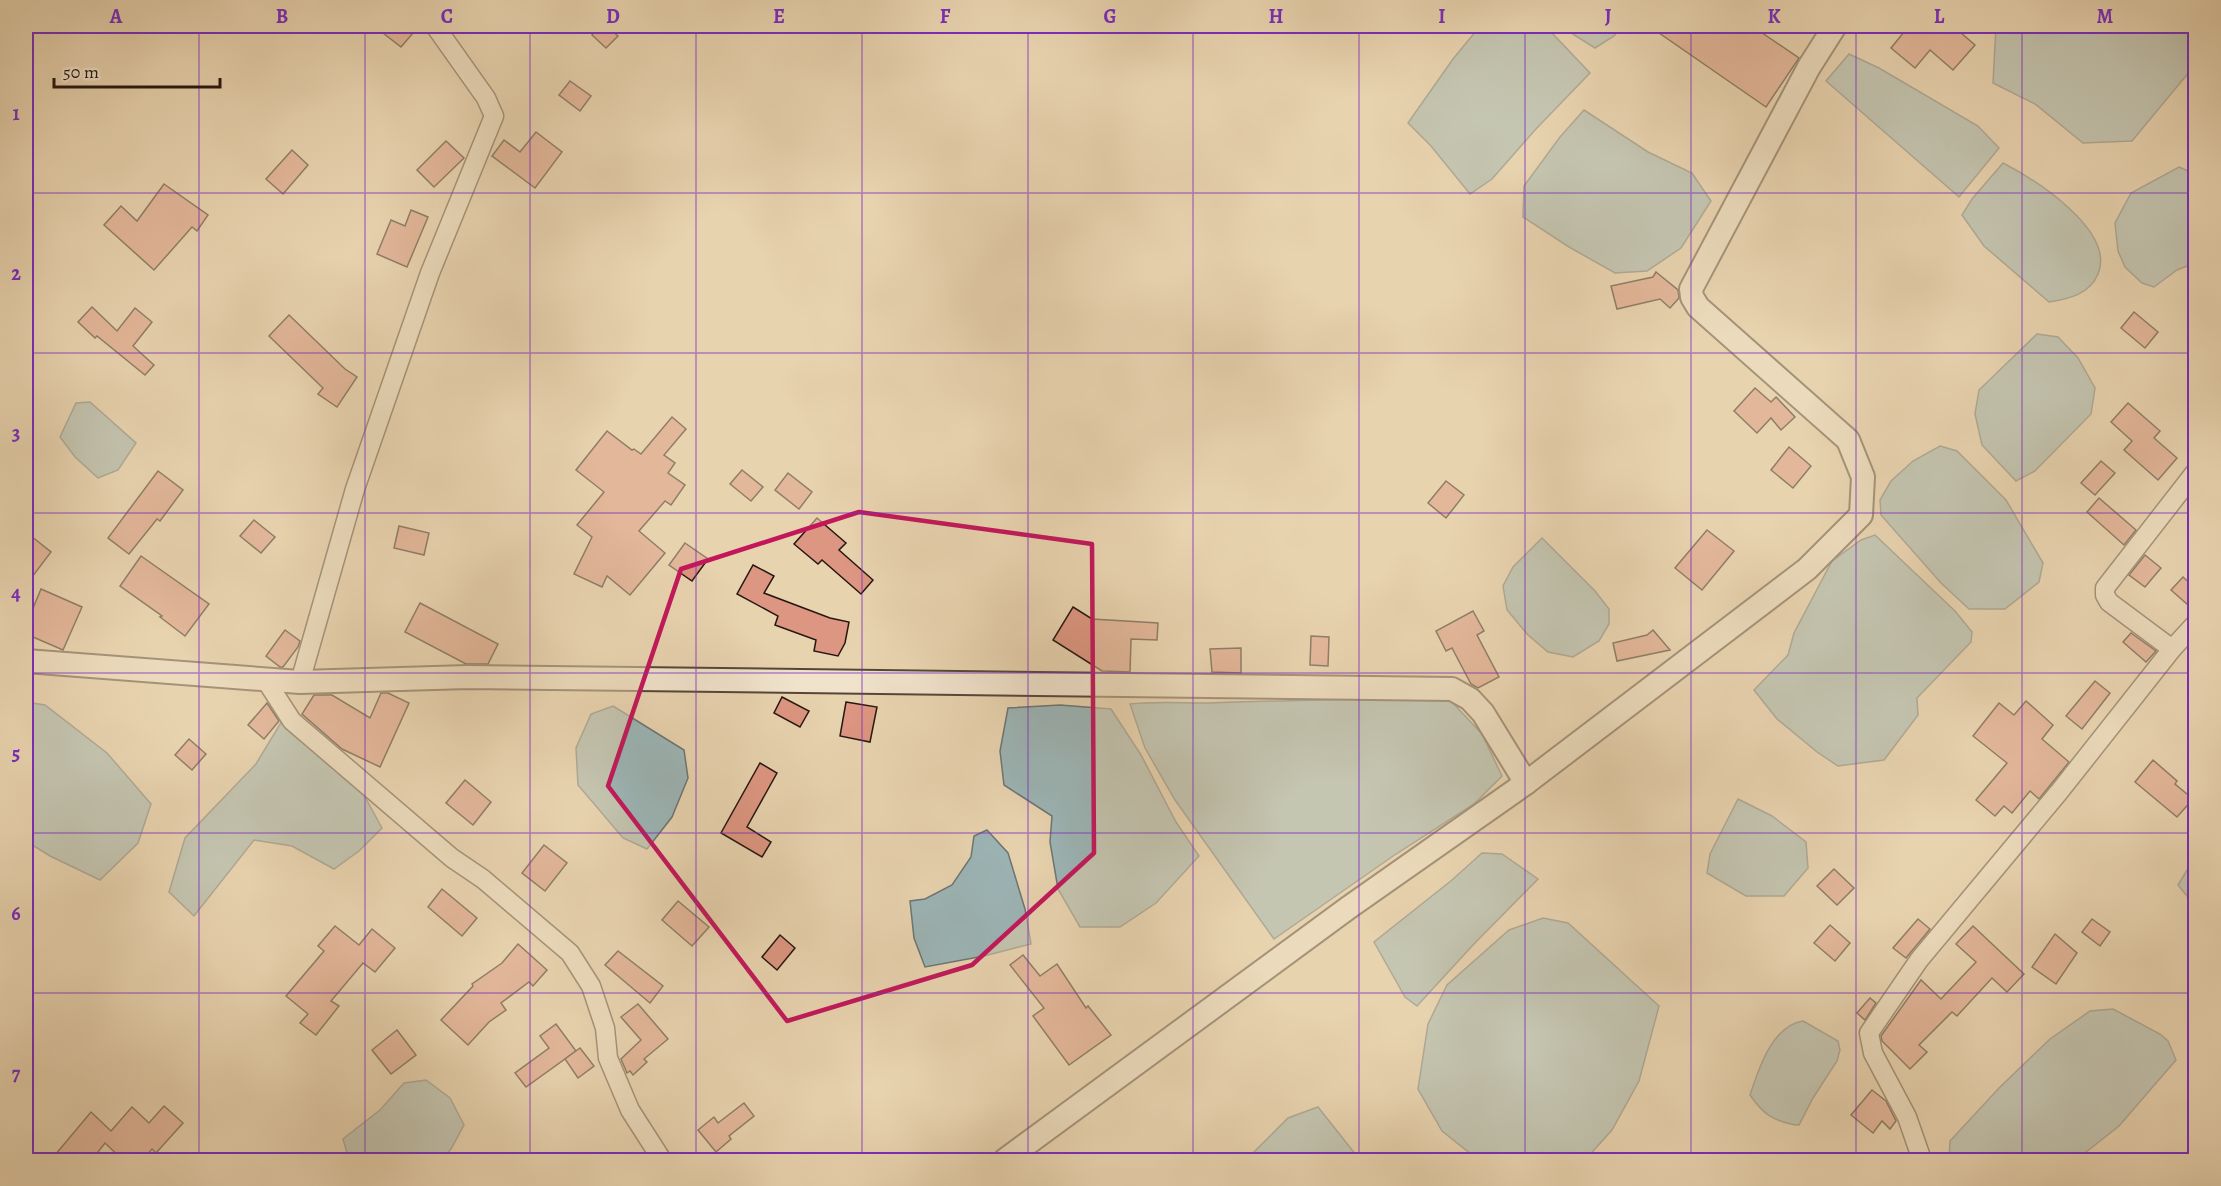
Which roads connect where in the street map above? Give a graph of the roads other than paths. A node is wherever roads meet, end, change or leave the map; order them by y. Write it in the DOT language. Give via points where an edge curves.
graph roads {
  1 [pos="435,26"];
  2 [pos="1835,26"];
  3 [pos="2196,471"];
  4 [pos="2196,623"];
  5 [pos="2172,649"];
  6 [pos="26,662"];
  7 [pos="265,679"];
  8 [pos="300,682"];
  9 [pos="1526,783"];
  10 [pos="662,1161"];
  11 [pos="1005,1161"];
  12 [pos="1922,1161"];
  1 -- 8 [label="street" via="486,98 494,116 430,273 355,489"];
  2 -- 9 [label="street" via="1690,289 1698,307 1848,440 1863,477 1861,515 1806,569"];
  3 -- 5 [label="street" via="2105,588 2109,602"];
  4 -- 5 [label="street"];
  5 -- 12 [label="street" via="1919,960 1869,1033 1873,1053 1907,1118"];
  6 -- 7 [label="street"];
  7 -- 8 [label="street"];
  7 -- 10 [label="street" via="292,721 442,851 483,879 570,953 591,986 605,1028 608,1058 630,1110"];
  8 -- 9 [label="street" via="468,677 1452,689 1484,713"];
  9 -- 11 [label="street" via="1348,908"];
}
